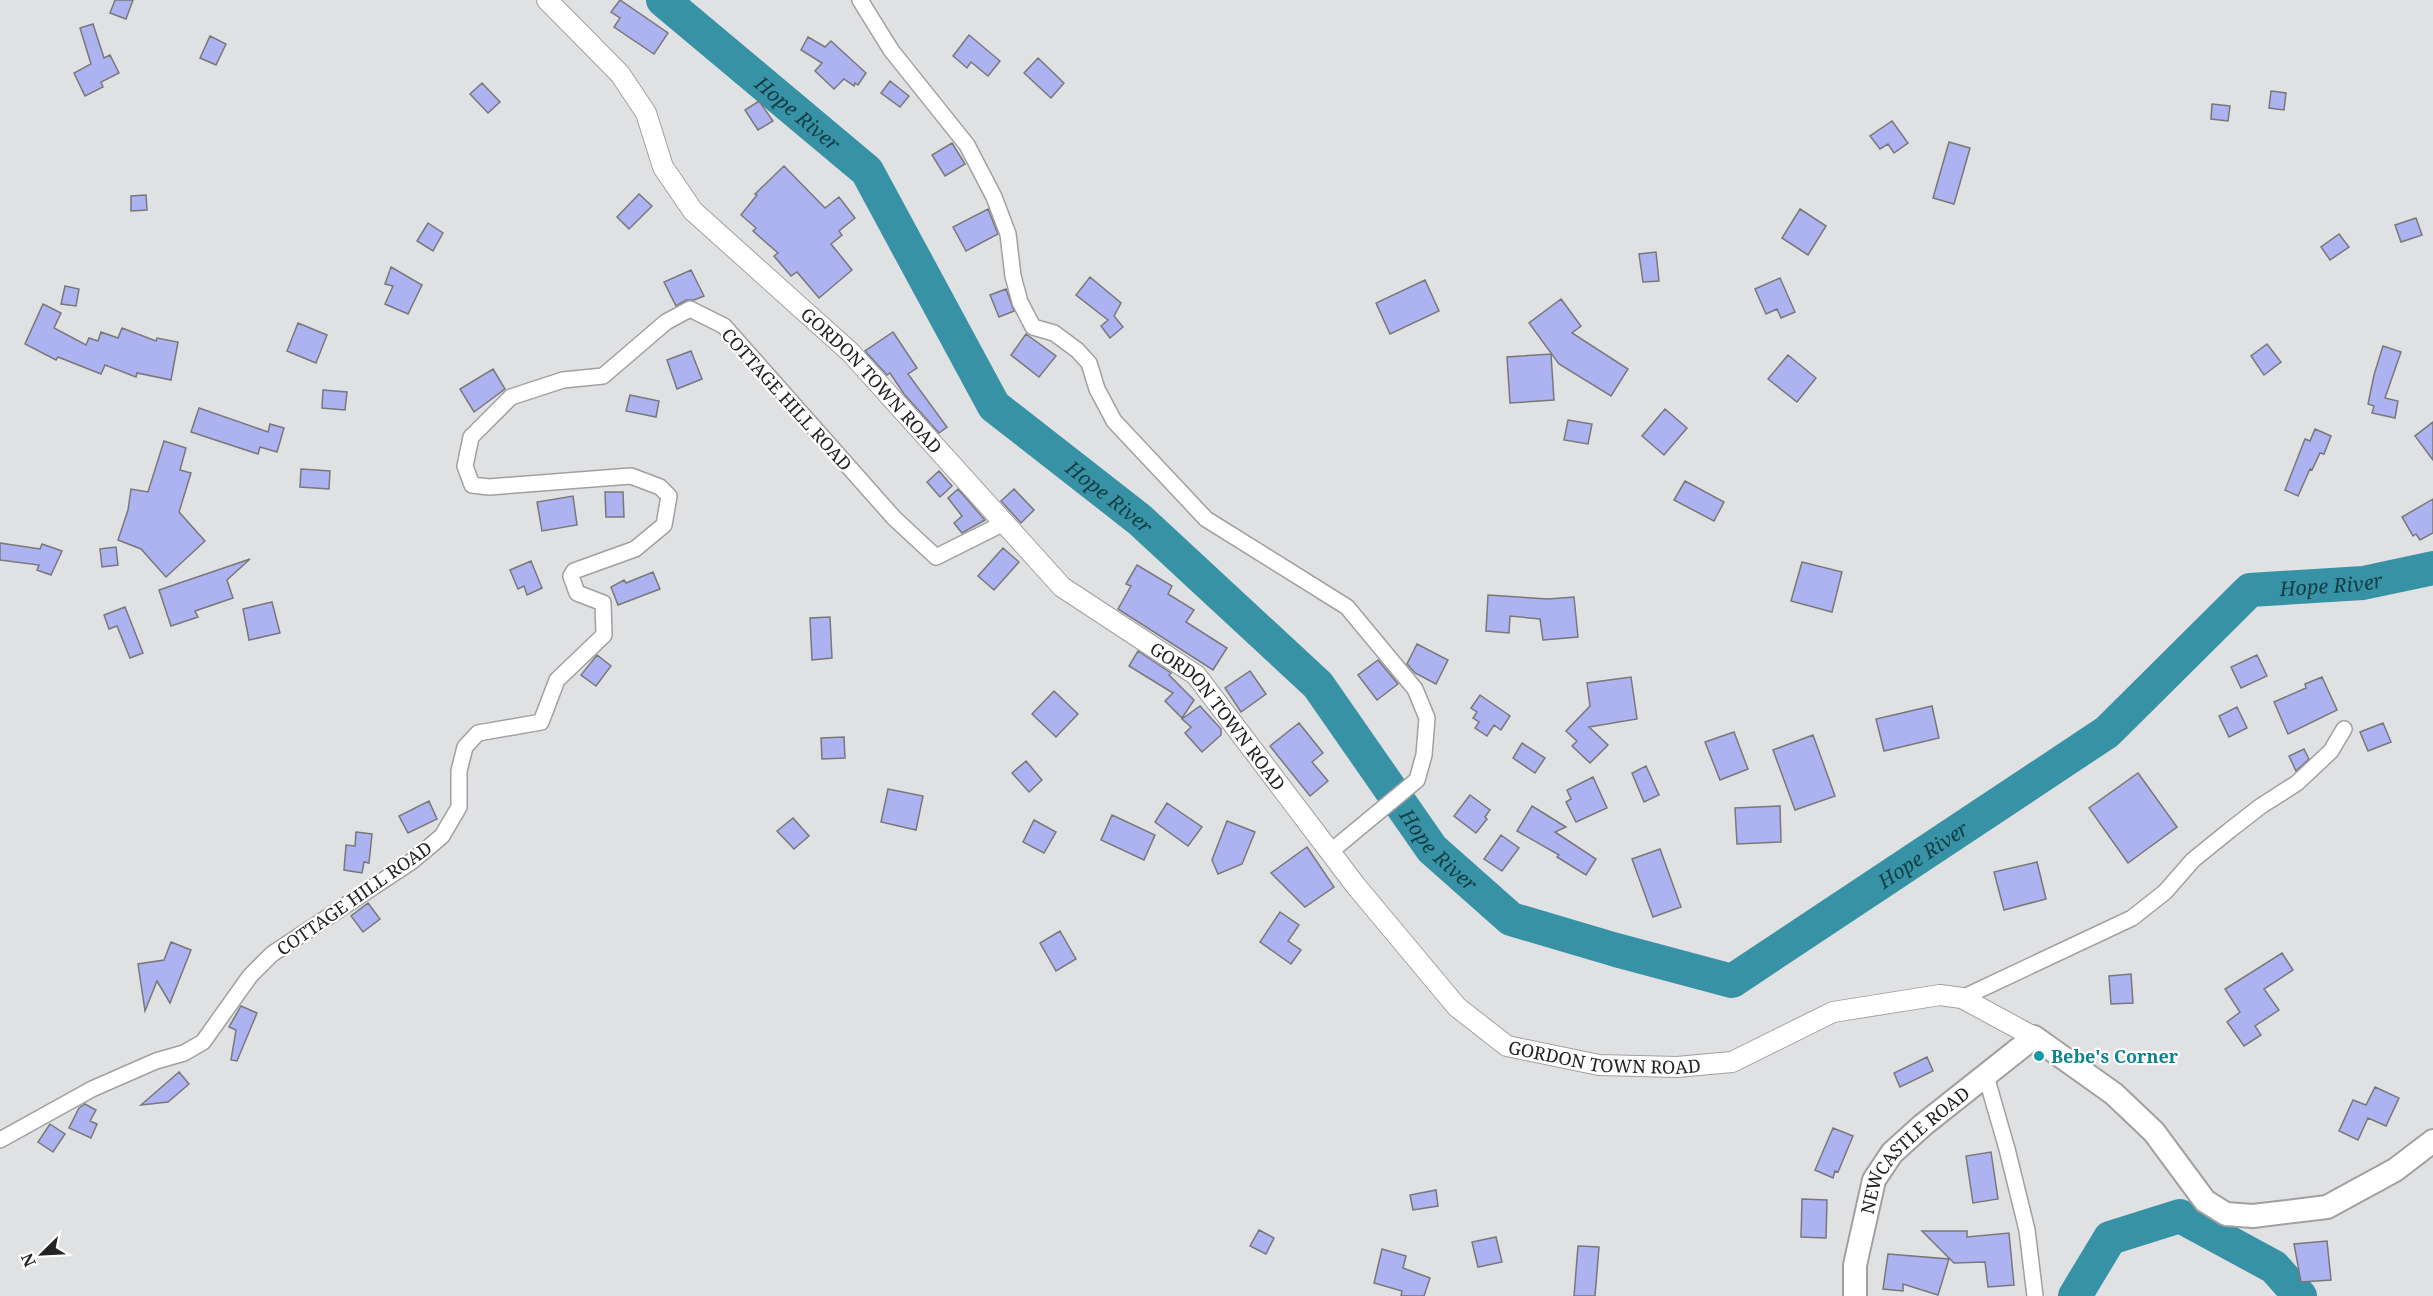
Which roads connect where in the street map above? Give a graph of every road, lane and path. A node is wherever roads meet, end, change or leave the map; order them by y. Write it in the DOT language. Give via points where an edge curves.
graph roads {
  1 [pos="547,0"];
  2 [pos="860,0"];
  3 [pos="1004,523"];
  4 [pos="2344,729"];
  5 [pos="1330,852"];
  6 [pos="1962,998"];
  7 [pos="2034,1037"];
  8 [pos="1986,1076"];
  9 [pos="0,1140"];
  10 [pos="2433,1141"];
  11 [pos="1855,1296"];
  12 [pos="2035,1296"];
  1 -- 3 [label="street, GORDON TOWN ROAD" via="620,74 646,113 663,167 693,211 850,352"];
  2 -- 5 [label="street" via="891,50 967,145 1008,234 1013,276 1027,320 1033,327 1054,333 1089,363 1114,421 1206,519 1347,607 1415,689 1427,718 1417,780"];
  3 -- 5 [label="street, GORDON TOWN ROAD" via="1062,587 1196,675"];
  3 -- 9 [label="street, COTTAGE HILL ROAD" via="936,557 894,518 724,326 690,309 666,322 603,376 563,380 511,397 471,437 465,466 472,485 631,477 660,487 669,496 664,525 635,549 571,576 578,593 603,603 604,635 557,680 541,722 478,734 465,747 459,771 459,807 442,836 411,862 272,954 250,976 203,1042 93,1089"];
  4 -- 6 [label="street" via="2331,751 2297,783 2193,860 2164,892 2132,918"];
  5 -- 6 [label="street, GORDON TOWN ROAD" via="1457,1007 1507,1046 1599,1065 1677,1067 1732,1062 1833,1012 1940,995"];
  6 -- 7 [label="street, GORDON TOWN ROAD"];
  7 -- 8 [label="main road, NEWCASTLE ROAD"];
  7 -- 10 [label="main road" via="2114,1094 2154,1132 2205,1201 2226,1214 2253,1216 2327,1207 2395,1170"];
  8 -- 11 [label="main road, NEWCASTLE ROAD" via="1923,1125 1892,1154 1874,1180 1855,1265"];
  8 -- 12 [label="street" via="2027,1230"];
}
